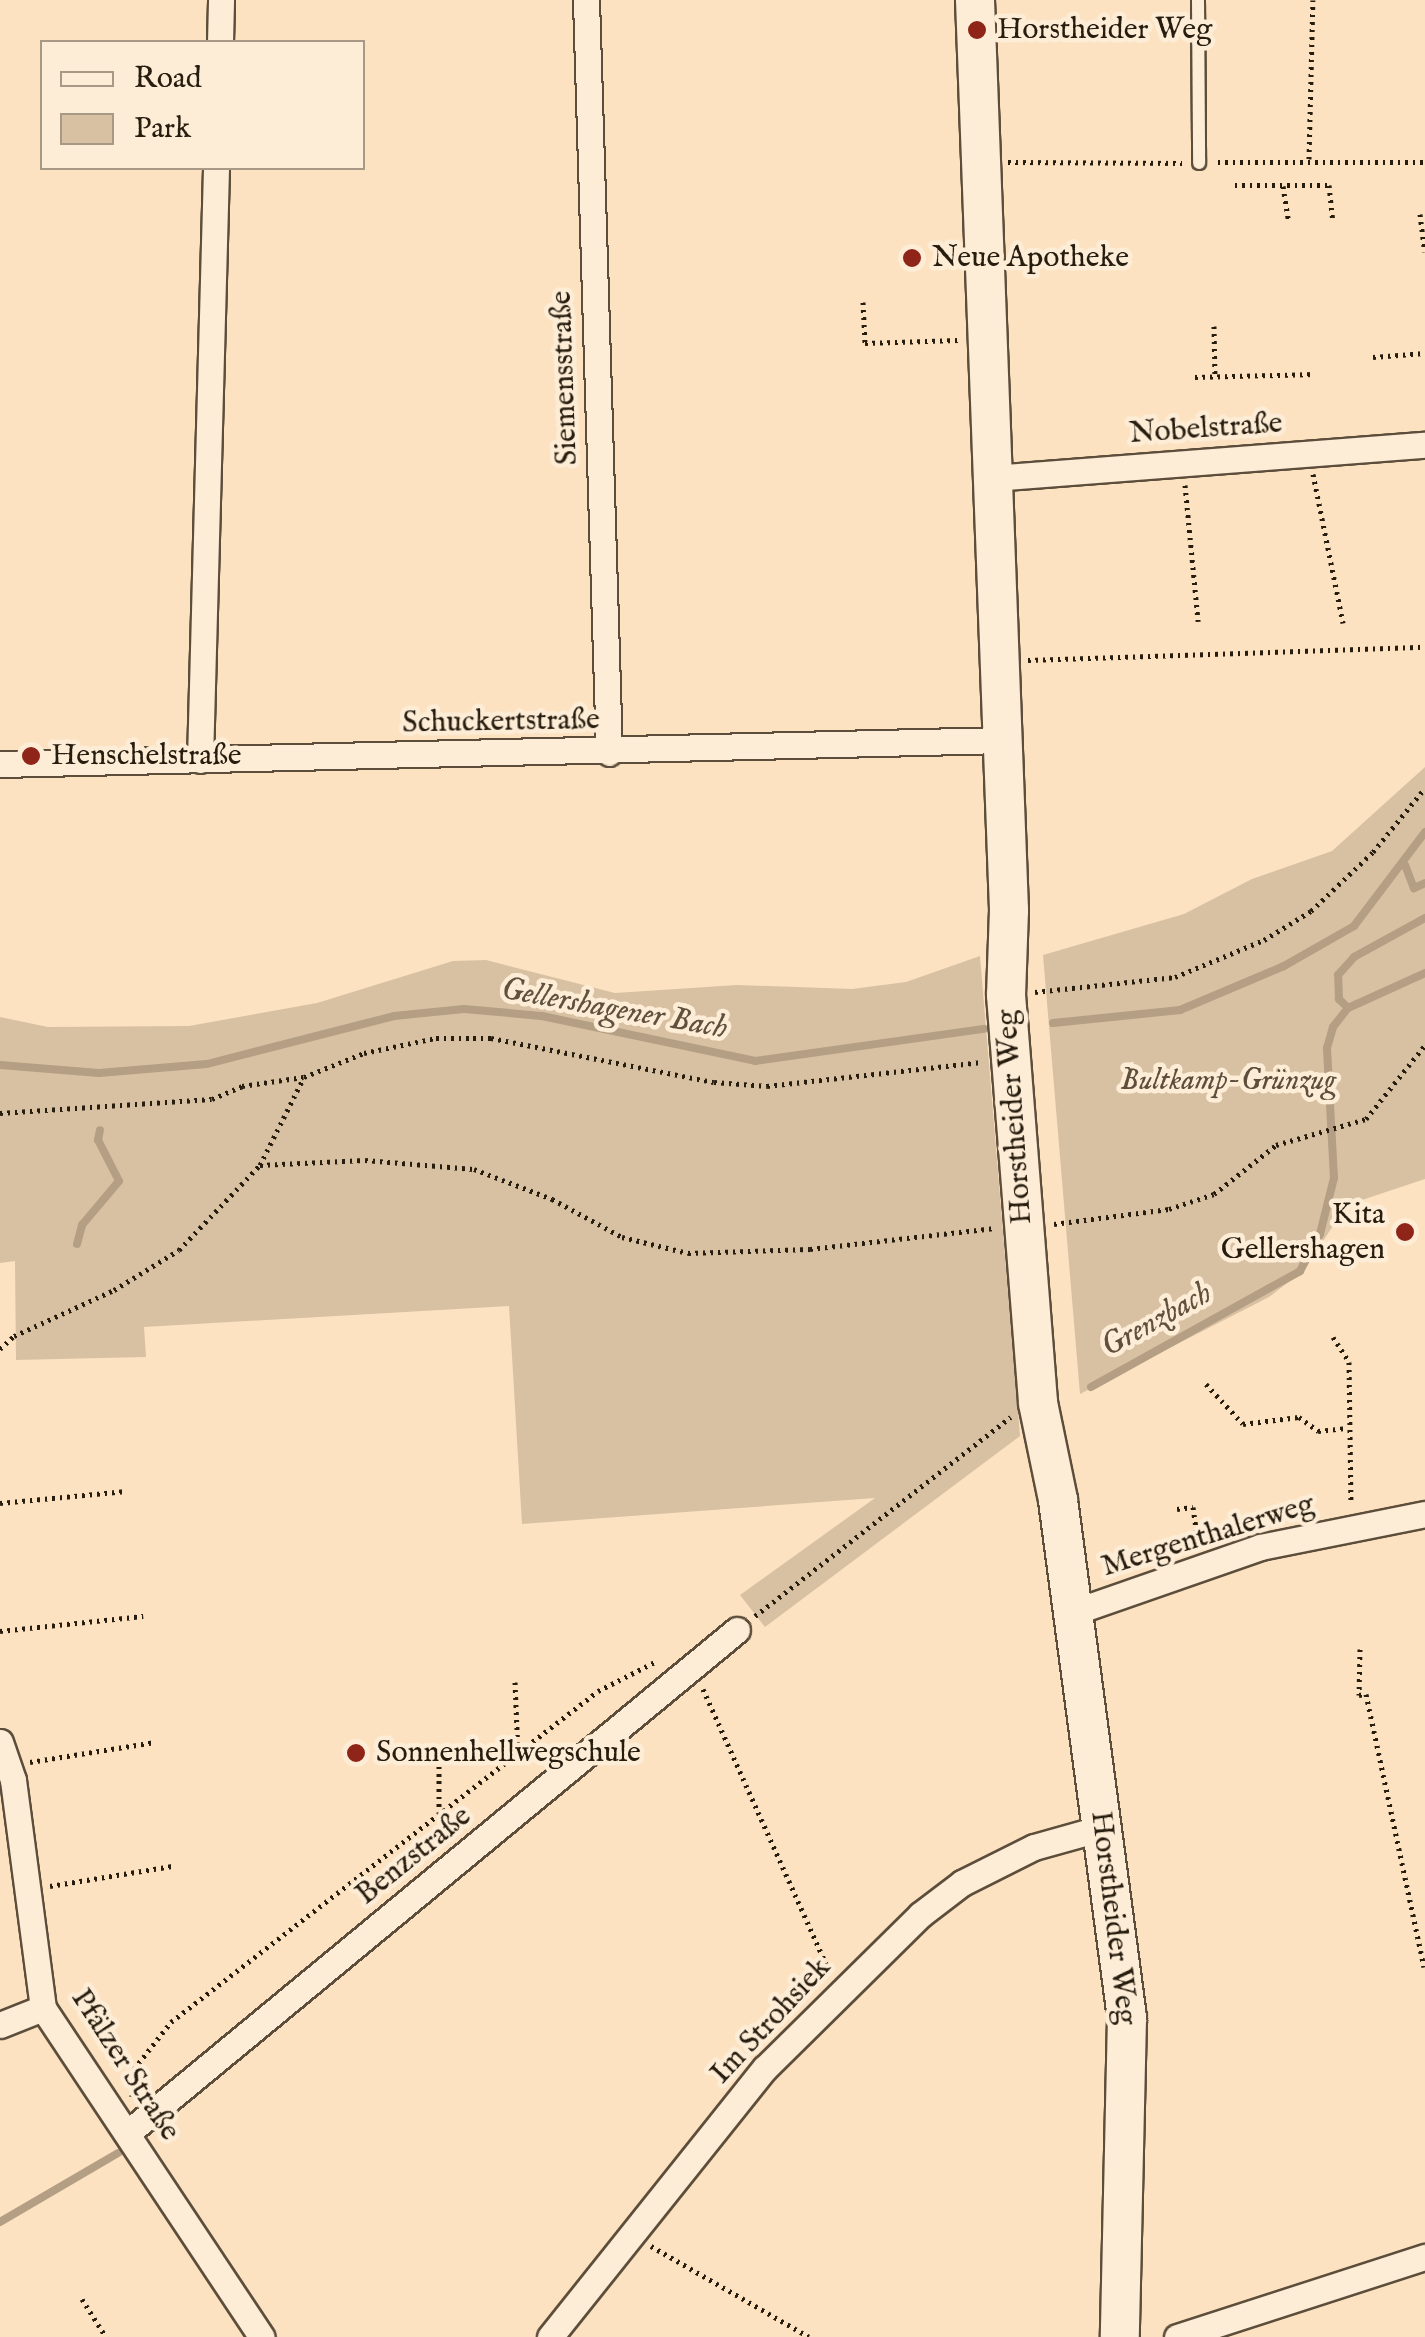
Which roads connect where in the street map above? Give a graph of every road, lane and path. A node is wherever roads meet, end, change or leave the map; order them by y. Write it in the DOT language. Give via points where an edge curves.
graph roads {
  1 [pos="221,0"];
  2 [pos="586,0"];
  3 [pos="975,0"];
  4 [pos="1198,0"];
  5 [pos="1313,0"];
  6 [pos="220,40"];
  7 [pos="1309,159"];
  8 [pos="1200,163"];
  9 [pos="216,170"];
  10 [pos="1235,185"];
  11 [pos="1283,185"];
  12 [pos="1420,214"];
  13 [pos="1333,221"];
  14 [pos="1289,222"];
  15 [pos="1425,252"];
  16 [pos="863,302"];
  17 [pos="1214,326"];
  18 [pos="986,339"];
  19 [pos="1425,353"];
  20 [pos="1374,357"];
  21 [pos="1316,374"];
  22 [pos="1195,377"];
  23 [pos="1215,377"];
  24 [pos="1425,445"];
  25 [pos="1308,454"];
  26 [pos="1183,464"];
  27 [pos="992,478"];
  28 [pos="1198,621"];
  29 [pos="1343,623"];
  30 [pos="1425,647"];
  31 [pos="1000,660"];
  32 [pos="1004,740"];
  33 [pos="608,754"];
  34 [pos="200,760"];
  35 [pos="0,764"];
  36 [pos="1425,788"];
  37 [pos="1009,910"];
  38 [pos="1026,994"];
  39 [pos="1425,1045"];
  40 [pos="1010,1054"];
  41 [pos="304,1076"];
  42 [pos="0,1114"];
  43 [pos="260,1165"];
  44 [pos="1034,1225"];
  45 [pos="1333,1336"];
  46 [pos="0,1349"];
  47 [pos="1206,1384"];
  48 [pos="1038,1404"];
  49 [pos="1348,1428"];
  50 [pos="126,1491"];
  51 [pos="1058,1500"];
  52 [pos="0,1504"];
  53 [pos="1177,1510"];
  54 [pos="1425,1514"];
  55 [pos="1352,1526"];
  56 [pos="1201,1568"];
  57 [pos="1071,1614"];
  58 [pos="143,1616"];
  59 [pos="0,1630"];
  60 [pos="737,1630"];
  61 [pos="1360,1649"];
  62 [pos="701,1662"];
  63 [pos="515,1682"];
  64 [pos="155,1742"];
  65 [pos="4,1754"];
  66 [pos="518,1755"];
  67 [pos="439,1766"];
  68 [pos="439,1812"];
  69 [pos="1102,1828"];
  70 [pos="172,1866"];
  71 [pos="28,1890"];
  72 [pos="1424,1966"];
  73 [pos="839,1994"];
  74 [pos="43,2008"];
  75 [pos="0,2026"];
  76 [pos="130,2131"];
  77 [pos="632,2234"];
  78 [pos="1425,2256"];
  79 [pos="82,2299"];
  80 [pos="106,2337"];
  81 [pos="262,2337"];
  82 [pos="550,2337"];
  83 [pos="809,2337"];
  84 [pos="1120,2337"];
  85 [pos="1177,2337"];
  1 -- 6 [label="street"];
  2 -- 33 [label="street, Siemensstraße"];
  3 -- 18 [label="street, Horstheider Weg"];
  4 -- 8 [label="lane"];
  5 -- 7 [label="path"];
  9 -- 34 [label="street"];
  10 -- 11 [label="path"];
  11 -- 13 [label="path" via="1329,185"];
  11 -- 14 [label="path"];
  12 -- 15 [label="path"];
  16 -- 18 [label="path" via="865,343"];
  17 -- 23 [label="path"];
  18 -- 27 [label="street, Horstheider Weg"];
  19 -- 20 [label="path"];
  21 -- 23 [label="path"];
  22 -- 23 [label="path"];
  24 -- 25 [label="street, Nobelstraße"];
  25 -- 26 [label="street, Nobelstraße"];
  25 -- 29 [label="path"];
  26 -- 27 [label="street, Nobelstraße"];
  26 -- 28 [label="path"];
  27 -- 31 [label="street, Horstheider Weg"];
  30 -- 31 [label="path"];
  31 -- 32 [label="street, Horstheider Weg"];
  32 -- 33 [label="street, Schuckertstraße"];
  32 -- 37 [label="street, Horstheider Weg"];
  33 -- 34 [label="street, Schuckertstraße"];
  34 -- 35 [label="street, Schuckertstraße"];
  36 -- 38 [label="path" via="1373,852 1312,911 1264,940 1175,977"];
  37 -- 38 [label="street, Horstheider Weg"];
  37 -- 40 [label="street, Horstheider Weg"];
  38 -- 44 [label="street, Horstheider Weg"];
  39 -- 44 [label="path" via="1366,1119 1276,1144 1214,1194 1169,1209"];
  40 -- 41 [label="path" via="767,1086 462,1036 400,1043"];
  40 -- 44 [label="street, Horstheider Weg"];
  41 -- 42 [label="path" via="272,1078 212,1100"];
  41 -- 43 [label="path"];
  43 -- 44 [label="path" via="365,1160 474,1169 552,1199 622,1237 688,1253"];
  43 -- 46 [label="path" via="154,1269 14,1336"];
  44 -- 48 [label="street, Horstheider Weg"];
  44 -- 51 [label="street, Horstheider Weg" via="1060,1402"];
  45 -- 49 [label="path" via="1349,1362"];
  47 -- 49 [label="path" via="1244,1424 1299,1417 1318,1431"];
  48 -- 51 [label="street, Horstheider Weg"];
  48 -- 60 [label="path" via="1010,1417"];
  49 -- 55 [label="path"];
  50 -- 52 [label="path"];
  51 -- 57 [label="street, Horstheider Weg"];
  53 -- 56 [label="path" via="1193,1507"];
  54 -- 55 [label="street, Mergenthalerweg"];
  55 -- 56 [label="street, Mergenthalerweg"];
  56 -- 57 [label="street, Mergenthalerweg"];
  57 -- 69 [label="street, Horstheider Weg"];
  58 -- 59 [label="path"];
  60 -- 62 [label="street, Benzstraße"];
  61 -- 72 [label="path" via="1359,1695 1366,1694"];
  62 -- 66 [label="path" via="664,1658 598,1690"];
  62 -- 73 [label="path"];
  62 -- 76 [label="street, Benzstraße"];
  63 -- 66 [label="path"];
  64 -- 65 [label="path"];
  65 -- 71 [label="street, Pfälzer Straße"];
  66 -- 68 [label="path"];
  67 -- 68 [label="path"];
  68 -- 76 [label="path" via="171,2022 134,2069"];
  69 -- 73 [label="street, Im Strohsiek" via="1034,1847 962,1884"];
  69 -- 84 [label="street, Horstheider Weg" via="1130,2069"];
  70 -- 71 [label="path"];
  71 -- 74 [label="street, Pfälzer Straße"];
  73 -- 77 [label="street, Im Strohsiek" via="765,2068"];
  74 -- 75 [label="street"];
  74 -- 76 [label="street, Pfälzer Straße"];
  76 -- 81 [label="street, Pfälzer Straße"];
  77 -- 82 [label="street, Im Strohsiek"];
  77 -- 83 [label="path"];
  78 -- 85 [label="street"];
  79 -- 80 [label="path"];
}
